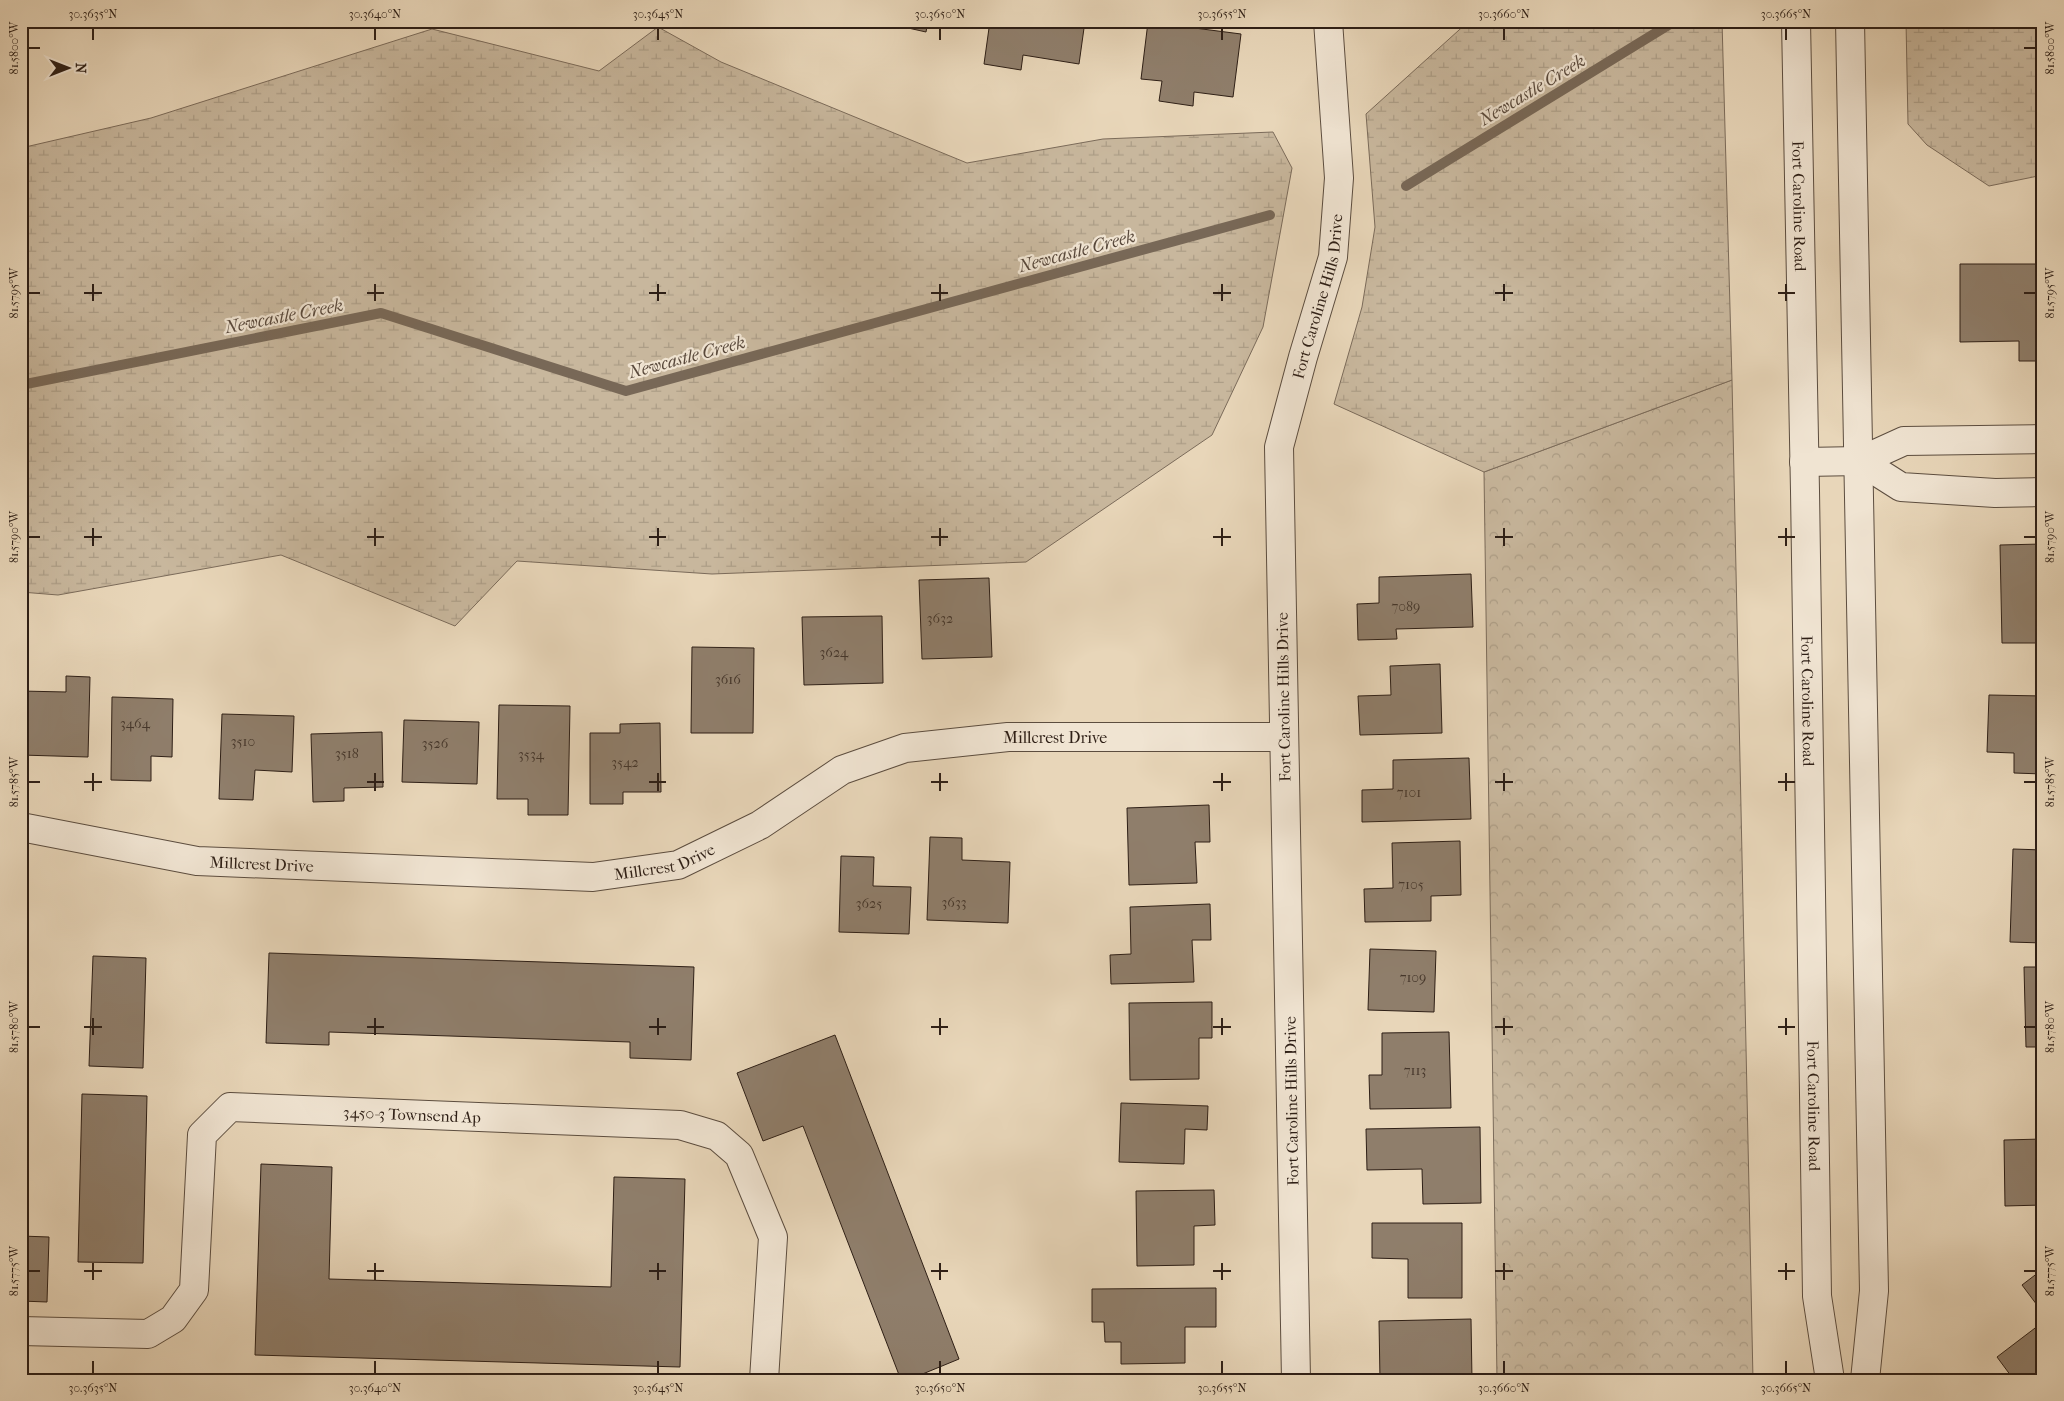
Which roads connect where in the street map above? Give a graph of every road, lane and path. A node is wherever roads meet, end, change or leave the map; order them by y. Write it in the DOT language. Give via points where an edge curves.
graph roads {
  1 [pos="1328,21"];
  2 [pos="1796,21"];
  3 [pos="1850,21"];
  4 [pos="2043,439"];
  5 [pos="1860,461"];
  6 [pos="1804,462"];
  7 [pos="2043,492"];
  8 [pos="1283,737"];
  9 [pos="21,827"];
  10 [pos="21,1331"];
  11 [pos="764,1380"];
  12 [pos="1296,1380"];
  13 [pos="1830,1380"];
  14 [pos="1865,1380"];
  1 -- 8 [label="street, Fort Caroline Hills Drive" via="1339,178 1333,257 1280,447"];
  2 -- 6 [label="street, Fort Caroline Road"];
  3 -- 5 [label="street"];
  4 -- 5 [label="street" via="1904,441"];
  5 -- 6 [label="street"];
  5 -- 7 [label="street" via="1901,487 1995,493"];
  5 -- 14 [label="street" via="1874,1291"];
  6 -- 13 [label="street, Fort Caroline Road" via="1817,1296"];
  8 -- 9 [label="street, Millcrest Drive" via="1008,737 905,748 842,770 760,826 678,865 593,877 197,861"];
  8 -- 12 [label="street, Fort Caroline Hills Drive"];
  10 -- 11 [label="street, 3450-3 Townsend Ap" via="148,1334 173,1319 194,1290 202,1135 230,1107 680,1124 717,1136 739,1155 773,1237"];
}
